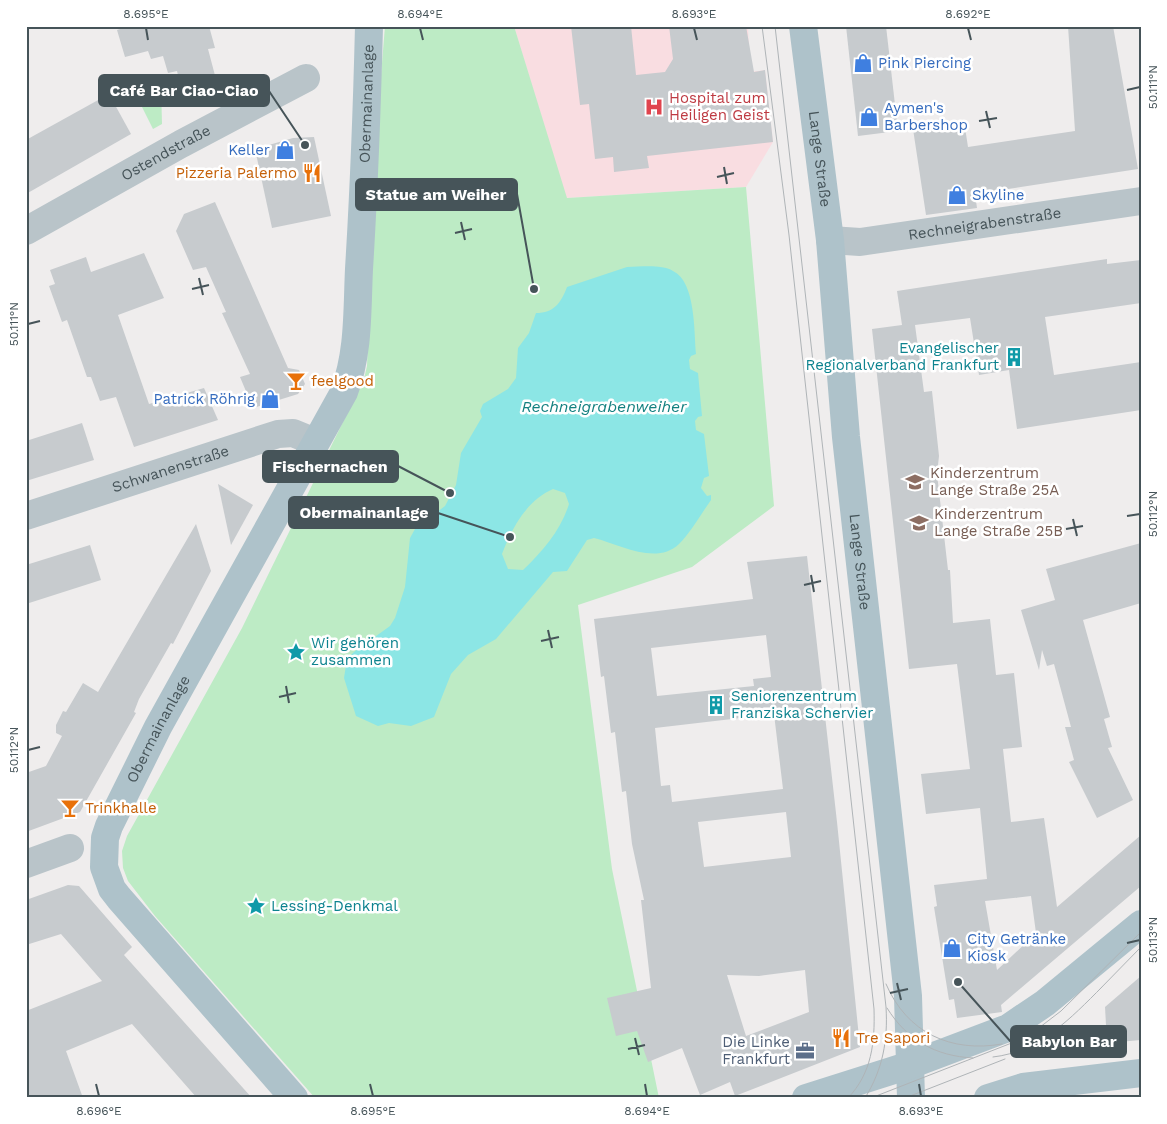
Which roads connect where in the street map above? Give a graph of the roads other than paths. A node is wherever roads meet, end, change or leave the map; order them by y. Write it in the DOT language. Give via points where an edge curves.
graph roads {
  1 [pos="369,26"];
  2 [pos="803,26"];
  3 [pos="306,78"];
  4 [pos="1141,201"];
  5 [pos="26,231"];
  6 [pos="830,240"];
  7 [pos="315,442"];
  8 [pos="26,516"];
  9 [pos="70,848"];
  10 [pos="26,864"];
  11 [pos="1141,924"];
  12 [pos="910,1065"];
  13 [pos="1141,1073"];
  14 [pos="294,1098"];
  15 [pos="806,1098"];
  16 [pos="911,1098"];
  17 [pos="988,1098"];
  1 -- 7 [label="main road, Obermainanlage" via="354,349 344,392"];
  2 -- 6 [label="main road, Lange Straße"];
  3 -- 5 [label="street, Ostendstraße"];
  4 -- 6 [label="street, Rechneigrabenstraße" via="860,242"];
  6 -- 12 [label="main road, Lange Straße" via="846,438 908,996"];
  7 -- 8 [label="street, Schwanenstraße" via="293,432 278,434"];
  7 -- 14 [label="main road, Obermainanlage" via="150,742 108,826 103,855 107,878 119,898"];
  9 -- 10 [label="street"];
  11 -- 12 [label="main road" via="1025,1018 976,1042"];
  12 -- 15 [label="main road"];
  12 -- 16 [label="main road, Lange Straße"];
  13 -- 17 [label="main road" via="1023,1087"];
}
